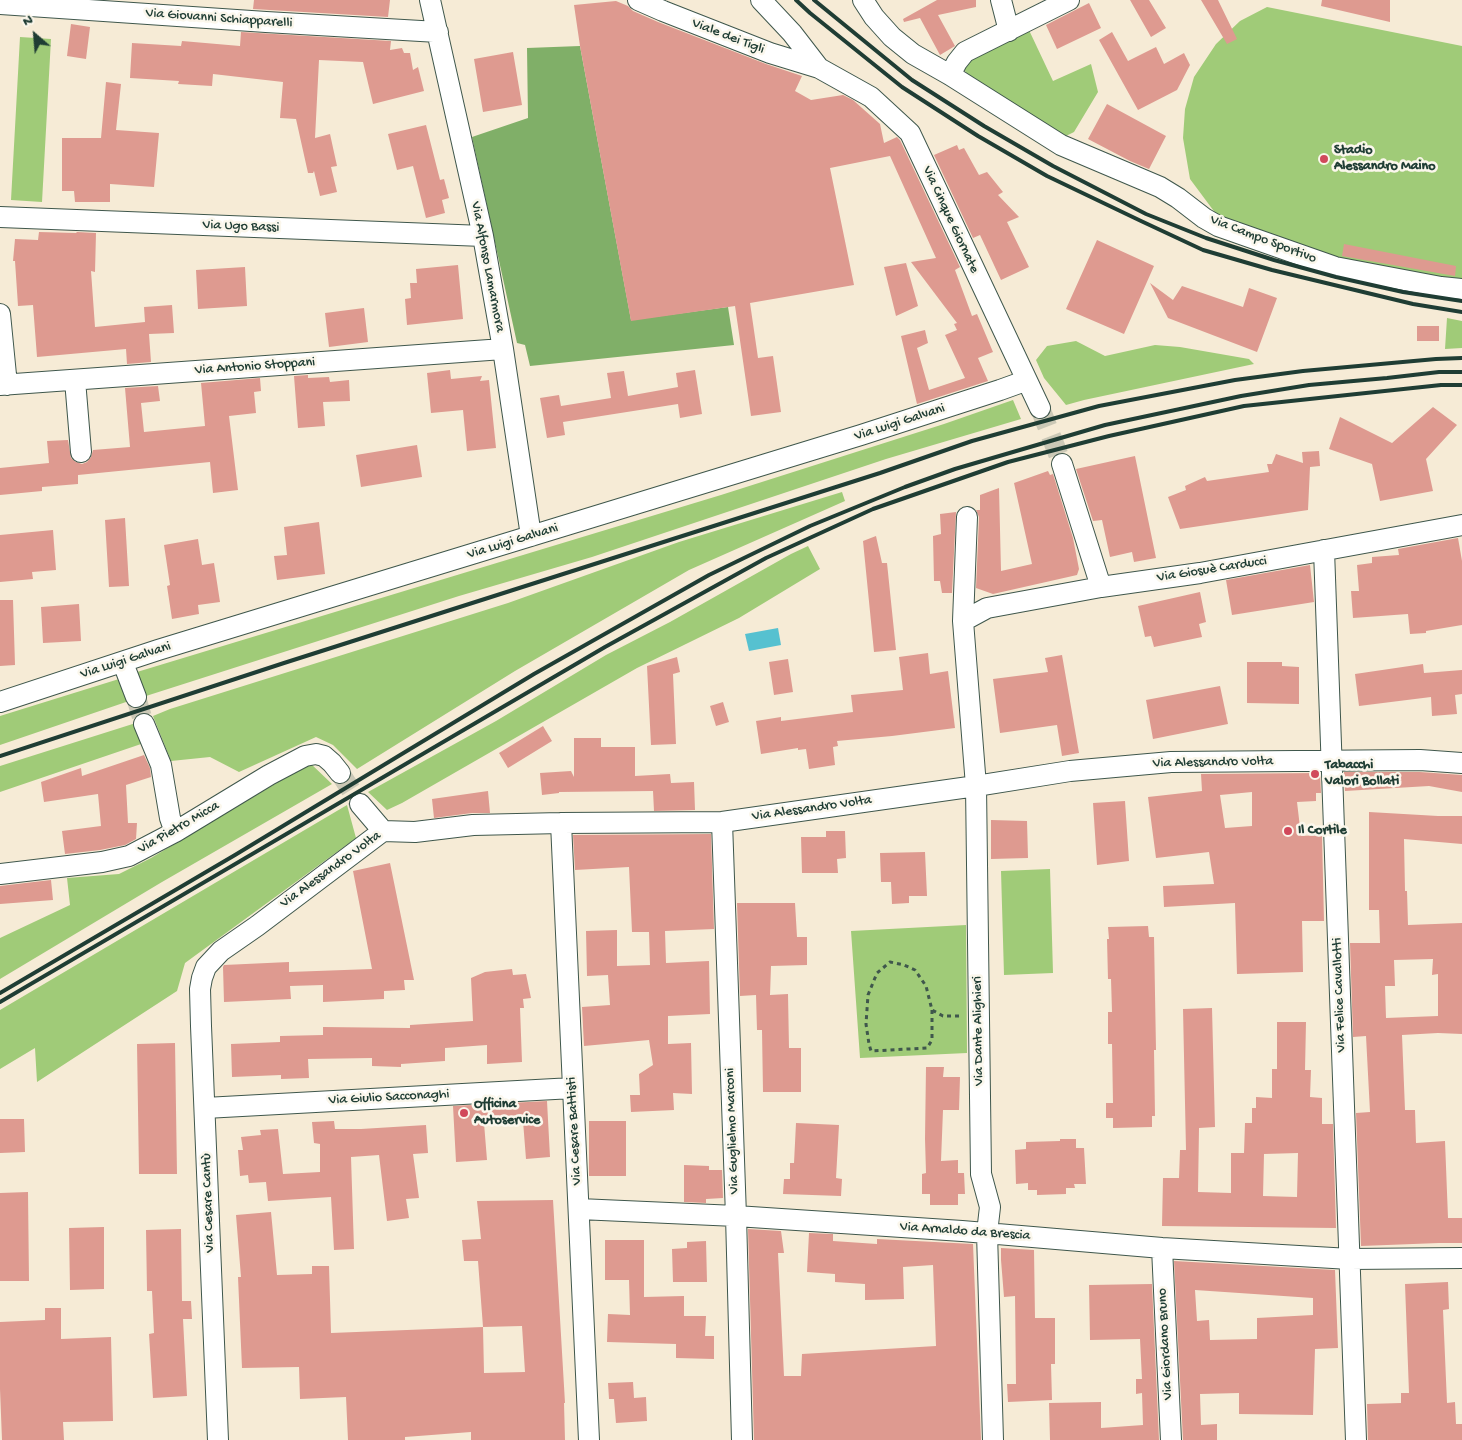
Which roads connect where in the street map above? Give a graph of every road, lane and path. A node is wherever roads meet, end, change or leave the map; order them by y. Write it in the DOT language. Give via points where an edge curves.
graph roads {
  1 [pos="430,0"];
  2 [pos="638,0"];
  3 [pos="761,0"];
  4 [pos="863,0"];
  5 [pos="1001,0"];
  6 [pos="1069,0"];
  7 [pos="0,4"];
  8 [pos="1009,31"];
  9 [pos="438,32"];
  10 [pos="819,68"];
  11 [pos="950,75"];
  12 [pos="0,217"];
  13 [pos="483,236"];
  14 [pos="1462,289"];
  15 [pos="0,314"];
  16 [pos="503,349"];
  17 [pos="75,380"];
  18 [pos="1026,381"];
  19 [pos="3,385"];
  20 [pos="1040,408"];
  21 [pos="81,452"];
  22 [pos="1062,464"];
  23 [pos="968,517"];
  24 [pos="1462,525"];
  25 [pos="531,536"];
  26 [pos="1324,550"];
  27 [pos="1101,587"];
  28 [pos="964,621"];
  29 [pos="122,663"];
  30 [pos="136,697"];
  31 [pos="0,702"];
  32 [pos="144,724"];
  33 [pos="1332,761"];
  34 [pos="1462,763"];
  35 [pos="340,774"];
  36 [pos="976,786"];
  37 [pos="360,804"];
  38 [pos="722,822"];
  39 [pos="562,823"];
  40 [pos="383,830"];
  41 [pos="175,832"];
  42 [pos="0,874"];
  43 [pos="206,967"];
  44 [pos="932,1010"];
  45 [pos="979,1016"];
  46 [pos="573,1088"];
  47 [pos="205,1108"];
  48 [pos="579,1209"];
  49 [pos="736,1216"];
  50 [pos="986,1233"];
  51 [pos="1162,1248"];
  52 [pos="1462,1258"];
  53 [pos="1350,1259"];
  54 [pos="218,1440"];
  55 [pos="589,1440"];
  56 [pos="742,1440"];
  57 [pos="994,1440"];
  58 [pos="1171,1440"];
  59 [pos="1356,1440"];
  1 -- 9 [label="street, Via Alfonso Lamarmora"];
  2 -- 10 [label="street, Viale dei Tigli" via="770,53"];
  3 -- 10 [label="street"];
  4 -- 11 [label="street, Via Campo Sportivo" via="892,37 913,54"];
  5 -- 8 [label="street"];
  6 -- 8 [label="street"];
  7 -- 9 [label="street, Via Giovanni Schiapparelli"];
  8 -- 11 [label="street" via="965,52"];
  9 -- 13 [label="street, Via Alfonso Lamarmora"];
  10 -- 18 [label="street, Via Cinque Giornate" via="871,97 910,133"];
  11 -- 14 [label="street, Via Campo Sportivo" via="1061,145 1160,188 1218,226 1335,267"];
  12 -- 13 [label="street, Via Ugo Bassi"];
  13 -- 16 [label="street, Via Alfonso Lamarmora"];
  15 -- 19 [label="street, Via Antonio Stoppani"];
  16 -- 17 [label="street, Via Antonio Stoppani"];
  16 -- 25 [label="street, Via Alfonso Lamarmora"];
  17 -- 19 [label="street, Via Antonio Stoppani"];
  17 -- 21 [label="street"];
  18 -- 20 [label="street, Via Cinque Giornate"];
  18 -- 25 [label="street, Via Luigi Galvani" via="862,435"];
  22 -- 27 [label="street"];
  23 -- 28 [label="street, Via Dante Alighieri"];
  24 -- 26 [label="street, Via Giosuè Carducci"];
  25 -- 29 [label="street, Via Luigi Galvani"];
  26 -- 27 [label="street, Via Giosuè Carducci"];
  26 -- 33 [label="street, Via Felice Cavallotti"];
  27 -- 28 [label="street, Via Giosuè Carducci" via="987,608"];
  28 -- 36 [label="street, Via Dante Alighieri"];
  29 -- 30 [label="street"];
  29 -- 31 [label="street, Via Luigi Galvani"];
  32 -- 41 [label="street" via="161,766"];
  33 -- 34 [label="street, Via Alessandro Volta"];
  33 -- 36 [label="street, Via Alessandro Volta" via="1171,762 1070,771"];
  33 -- 53 [label="street, Via Felice Cavallotti"];
  35 -- 41 [label="street, Via Pietro Micca" via="324,756 305,756"];
  36 -- 38 [label="street, Via Alessandro Volta"];
  36 -- 45 [label="street, Via Dante Alighieri"];
  37 -- 40 [label="street"];
  38 -- 39 [label="street, Via Alessandro Volta"];
  38 -- 49 [label="street, Via Guglielmo Marconi"];
  39 -- 40 [label="street, Via Alessandro Volta" via="473,825 415,832"];
  39 -- 46 [label="street, Via Cesare Battisti"];
  40 -- 43 [label="street, Via Alessandro Volta" via="221,951"];
  41 -- 42 [label="street, Via Pietro Micca" via="129,856"];
  43 -- 47 [label="street, Via Cesare Cantù" via="200,989"];
  44 -- 44 [label="path" via="926,986 915,970 890,962 877,973 868,995 866,1024 871,1051 927,1048 932,1040"];
  44 -- 45 [label="path" via="943,1016"];
  45 -- 50 [label="street, Via Dante Alighieri" via="981,1174 990,1207"];
  46 -- 47 [label="street, Via Giulio Sacconaghi"];
  46 -- 48 [label="street, Via Cesare Battisti"];
  47 -- 54 [label="street, Via Cesare Cantù"];
  48 -- 49 [label="street, Via Arnaldo da Brescia"];
  48 -- 55 [label="street, Via Cesare Battisti"];
  49 -- 50 [label="street, Via Arnaldo da Brescia"];
  49 -- 56 [label="street, Via Guglielmo Marconi"];
  50 -- 51 [label="street, Via Arnaldo da Brescia"];
  50 -- 57 [label="street, Via Dante Alighieri"];
  51 -- 53 [label="street, Via Arnaldo da Brescia"];
  51 -- 58 [label="street, Via Giordano Bruno"];
  52 -- 53 [label="street, Via Arnaldo da Brescia"];
  53 -- 59 [label="street, Via Felice Cavallotti"];
}
